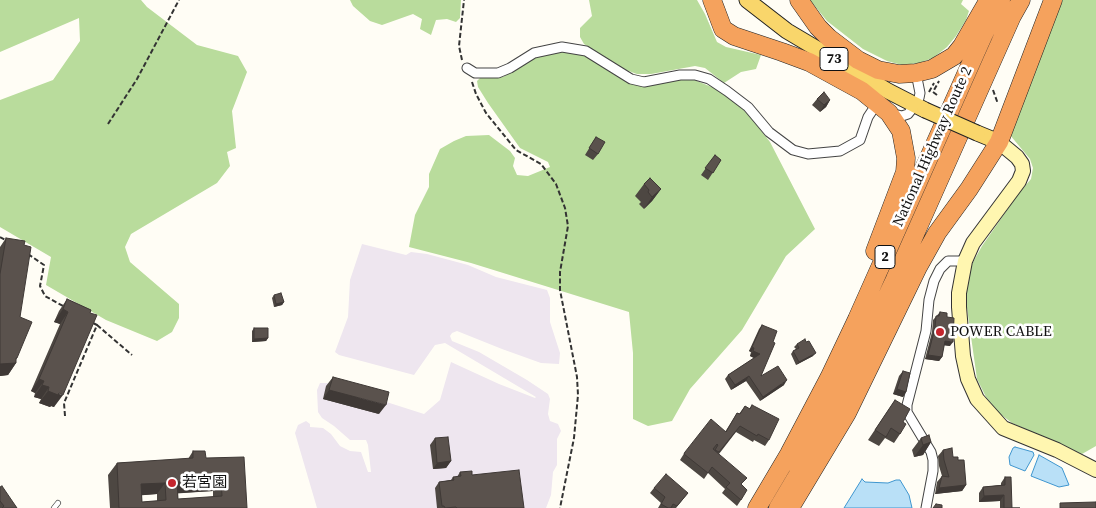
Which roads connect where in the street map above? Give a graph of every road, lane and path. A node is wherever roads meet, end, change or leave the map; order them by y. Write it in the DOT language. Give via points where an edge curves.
graph roads {
  1 [pos="179,0"];
  2 [pos="464,0"];
  3 [pos="712,0"];
  4 [pos="727,0"];
  5 [pos="746,0"];
  6 [pos="799,0"];
  7 [pos="988,0"];
  8 [pos="1001,0"];
  9 [pos="1021,0"];
  10 [pos="1053,0"];
  11 [pos="719,17"];
  12 [pos="467,68"];
  13 [pos="916,74"];
  14 [pos="929,94"];
  15 [pos="938,95"];
  16 [pos="919,106"];
  17 [pos="884,107"];
  18 [pos="108,124"];
  19 [pos="999,142"];
  20 [pos="0,236"];
  21 [pos="7,241"];
  22 [pos="22,251"];
  23 [pos="965,261"];
  24 [pos="63,306"];
  25 [pos="857,319"];
  26 [pos="89,321"];
  27 [pos="97,326"];
  28 [pos="132,355"];
  29 [pos="65,416"];
  30 [pos="1096,470"];
  31 [pos="560,508"];
  32 [pos="757,508"];
  33 [pos="778,508"];
  34 [pos="790,508"];
  35 [pos="926,508"];
  1 -- 18 [label="path"];
  2 -- 12 [label="path" via="459,54"];
  3 -- 11 [label="highway"];
  4 -- 11 [label="highway"];
  5 -- 16 [label="main road, 73" via="787,31 888,92"];
  6 -- 13 [label="highway" via="818,27 858,60 878,70"];
  7 -- 13 [label="highway" via="954,56"];
  8 -- 25 [label="highway, National Highway Route 2 / 2"];
  9 -- 33 [label="highway, National Highway Route 2 / 2" via="840,395"];
  10 -- 19 [label="highway"];
  11 -- 17 [label="highway" via="723,28 734,36 809,62"];
  12 -- 17 [label="street" via="475,73 498,73 534,53 562,47 586,51 631,79 644,82 695,75 709,79 727,91 748,107 769,132 794,150 808,154 840,150 860,140 868,117"];
  12 -- 31 [label="path" via="486,113 516,150 540,164 556,184 565,208 568,226 560,290 578,395 574,438"];
  13 -- 16 [label="street"];
  14 -- 15 [label="path" via="936,77 940,79 933,92"];
  16 -- 17 [label="street" via="902,116"];
  16 -- 19 [label="main road, 73, bridge"];
  17 -- 25 [label="highway" via="901,131 905,172 873,256"];
  19 -- 23 [label="street" via="1017,157 1023,171 1020,181 973,243"];
  19 -- 34 [label="highway" via="918,267 847,412"];
  20 -- 21 [label="path"];
  22 -- 24 [label="path" via="44,265 40,286 45,296"];
  23 -- 30 [label="street" via="959,293 963,356 968,379 977,398 1003,428"];
  23 -- 35 [label="street" via="948,261 934,281 926,331 907,405 907,412 933,460"];
  25 -- 32 [label="highway, National Highway Route 2 / 2" via="789,454"];
  26 -- 27 [label="path"];
  27 -- 28 [label="path"];
  27 -- 29 [label="path" via="64,403"];
}
